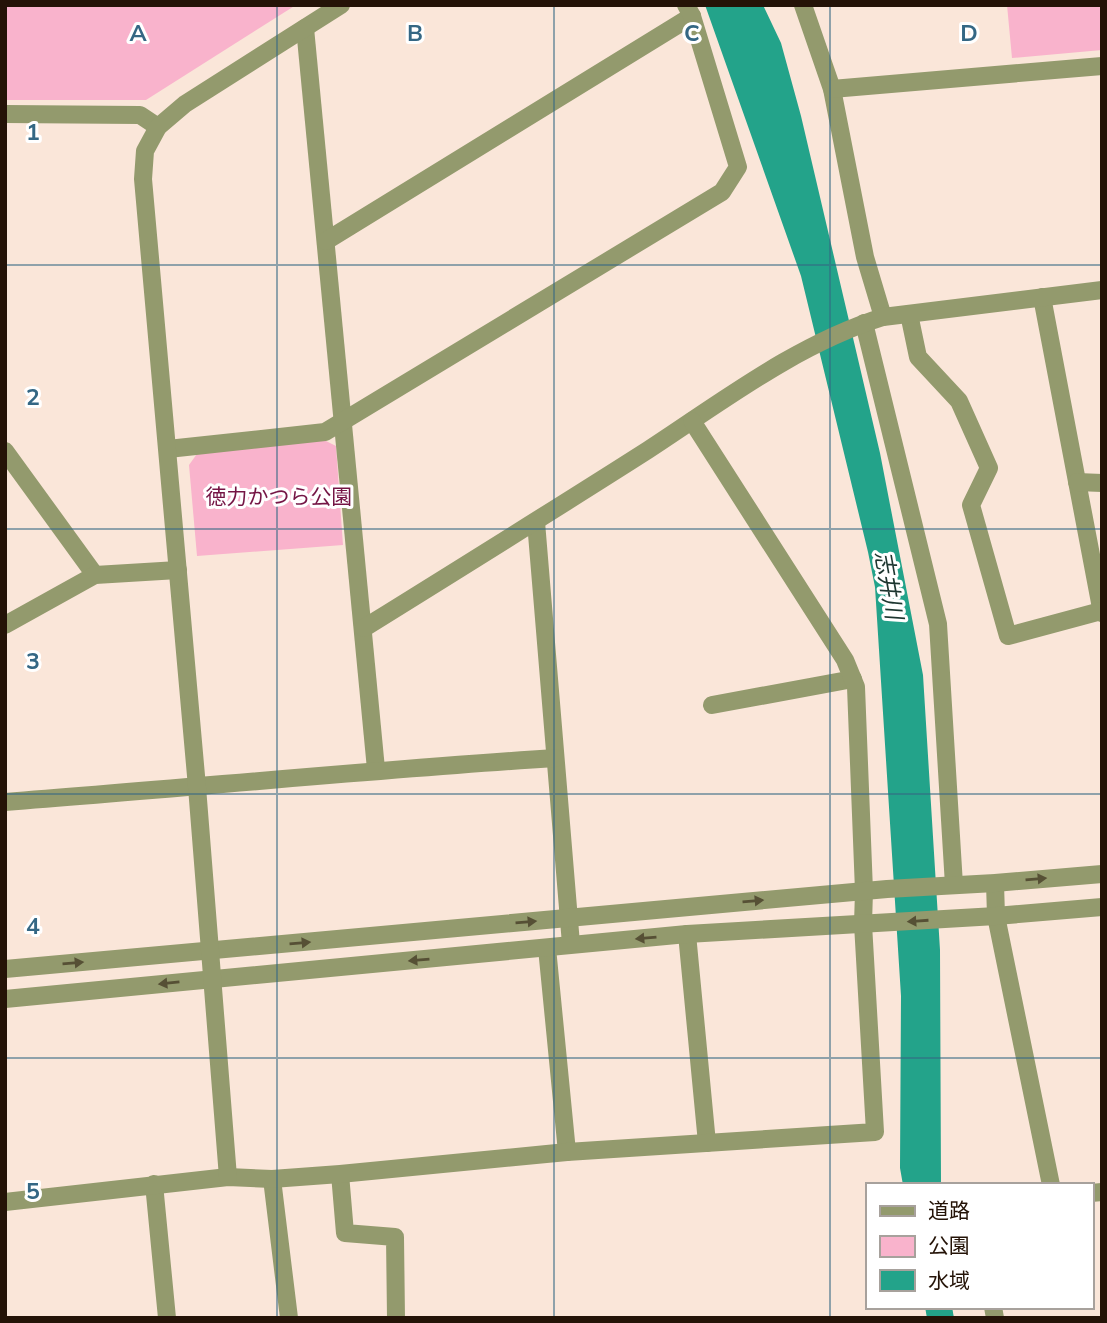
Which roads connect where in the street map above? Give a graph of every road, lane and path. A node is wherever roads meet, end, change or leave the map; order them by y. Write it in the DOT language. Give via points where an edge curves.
graph roads {
  1 [pos="341,5"];
  2 [pos="803,5"];
  3 [pos="689,11"];
  4 [pos="305,28"];
  5 [pos="1102,66"];
  6 [pos="832,89"];
  7 [pos="5,114"];
  8 [pos="158,127"];
  9 [pos="326,241"];
  10 [pos="1102,290"];
  11 [pos="1042,297"];
  12 [pos="909,314"];
  13 [pos="883,317"];
  14 [pos="864,323"];
  15 [pos="692,421"];
  16 [pos="344,422"];
  17 [pos="168,449"];
  18 [pos="5,451"];
  19 [pos="1077,482"];
  20 [pos="1102,483"];
  21 [pos="536,522"];
  22 [pos="178,569"];
  23 [pos="95,575"];
  24 [pos="1102,612"];
  25 [pos="6,624"];
  26 [pos="364,628"];
  27 [pos="853,679"];
  28 [pos="712,705"];
  29 [pos="555,758"];
  30 [pos="376,769"];
  31 [pos="197,787"];
  32 [pos="5,802"];
  33 [pos="1102,874"];
  34 [pos="995,883"];
  35 [pos="949,885"];
  36 [pos="864,891"];
  37 [pos="1102,907"];
  38 [pos="996,916"];
  39 [pos="569,919"];
  40 [pos="863,924"];
  41 [pos="687,934"];
  42 [pos="571,944"];
  43 [pos="547,948"];
  44 [pos="210,951"];
  45 [pos="5,969"];
  46 [pos="212,979"];
  47 [pos="5,999"];
  48 [pos="707,1143"];
  49 [pos="567,1152"];
  50 [pos="340,1174"];
  51 [pos="228,1177"];
  52 [pos="272,1179"];
  53 [pos="1051,1183"];
  54 [pos="153,1184"];
  55 [pos="5,1202"];
  56 [pos="167,1318"];
  57 [pos="289,1318"];
  58 [pos="396,1318"];
  1 -- 4 [label="street"];
  2 -- 6 [label="street"];
  3 -- 9 [label="street"];
  3 -- 16 [label="street" via="738,167 722,192"];
  4 -- 8 [label="street" via="185,104"];
  4 -- 9 [label="street"];
  5 -- 6 [label="street"];
  6 -- 13 [label="street"];
  7 -- 8 [label="street" via="141,115"];
  8 -- 17 [label="street" via="145,151 143,180"];
  9 -- 16 [label="street"];
  10 -- 11 [label="street"];
  11 -- 12 [label="street"];
  11 -- 19 [label="street"];
  12 -- 13 [label="street"];
  12 -- 24 [label="street" via="918,357 959,401 989,468 971,505 1008,636"];
  13 -- 14 [label="street"];
  14 -- 15 [label="street" via="796,354"];
  14 -- 35 [label="street" via="938,624"];
  15 -- 21 [label="street"];
  15 -- 27 [label="street"];
  16 -- 17 [label="street" via="325,432"];
  16 -- 26 [label="street"];
  17 -- 22 [label="street"];
  18 -- 23 [label="street"];
  19 -- 20 [label="street"];
  19 -- 24 [label="street"];
  21 -- 26 [label="street"];
  21 -- 29 [label="street"];
  22 -- 23 [label="street"];
  22 -- 31 [label="street"];
  23 -- 25 [label="street"];
  26 -- 30 [label="street"];
  27 -- 28 [label="street"];
  27 -- 36 [label="street"];
  29 -- 30 [label="street"];
  29 -- 39 [label="street"];
  30 -- 31 [label="street"];
  31 -- 32 [label="street"];
  31 -- 44 [label="street"];
  34 -- 33 [label="street, one-way"];
  34 -- 35 [label="street"];
  34 -- 38 [label="street"];
  35 -- 36 [label="street"];
  39 -- 36 [label="street, one-way"];
  36 -- 40 [label="street"];
  37 -- 38 [label="street"];
  38 -- 40 [label="street, one-way"];
  38 -- 53 [label="street"];
  39 -- 42 [label="street"];
  44 -- 39 [label="street, one-way"];
  40 -- 41 [label="street"];
  40 -- 48 [label="street" via="875,1132"];
  41 -- 42 [label="street, one-way"];
  41 -- 48 [label="street"];
  42 -- 43 [label="street"];
  43 -- 46 [label="street, one-way"];
  43 -- 49 [label="street"];
  45 -- 44 [label="street, one-way"];
  44 -- 46 [label="street"];
  46 -- 47 [label="street, one-way"];
  46 -- 51 [label="street"];
  48 -- 49 [label="street"];
  49 -- 50 [label="street"];
  50 -- 52 [label="street"];
  50 -- 58 [label="street" via="345,1233 395,1237"];
  51 -- 52 [label="street"];
  51 -- 54 [label="street"];
  52 -- 57 [label="street"];
  54 -- 55 [label="street"];
  54 -- 56 [label="street"];
}
